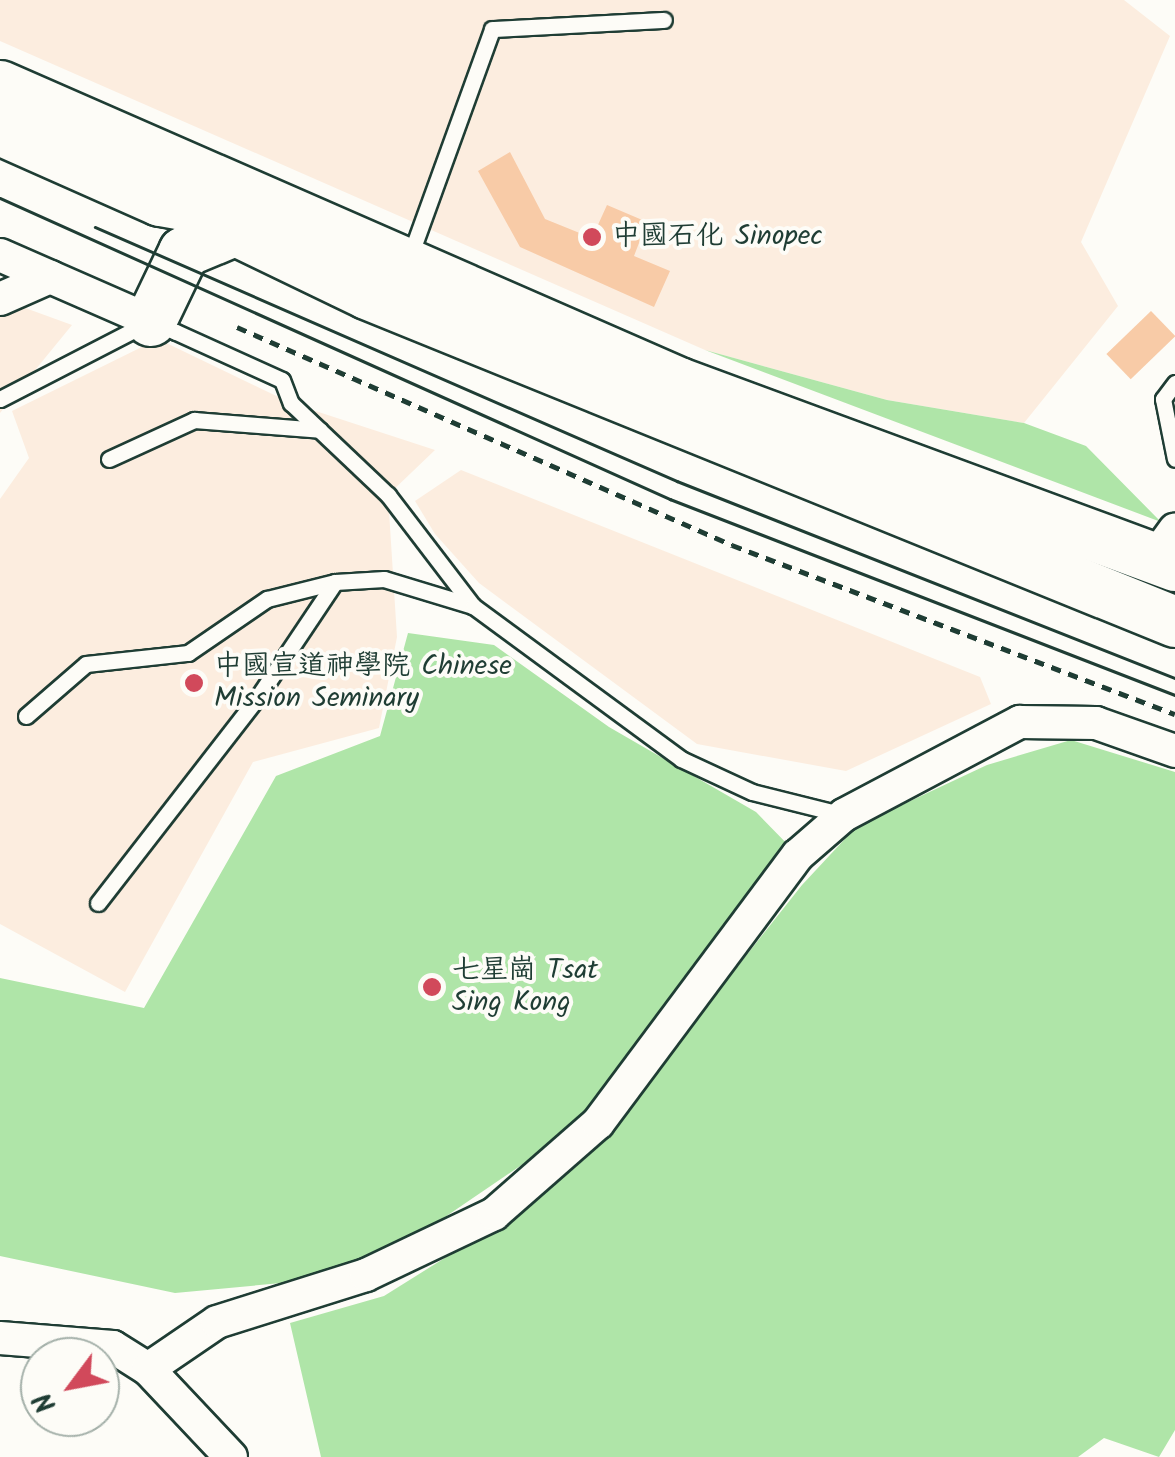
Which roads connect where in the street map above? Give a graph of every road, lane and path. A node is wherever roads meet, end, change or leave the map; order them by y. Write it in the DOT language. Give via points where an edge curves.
graph roads {
  1 [pos="664,20"];
  2 [pos="0,86"];
  3 [pos="0,130"];
  4 [pos="160,202"];
  5 [pos="248,224"];
  6 [pos="184,252"];
  7 [pos="0,256"];
  8 [pos="407,265"];
  9 [pos="50,277"];
  10 [pos="0,299"];
  11 [pos="152,322"];
  12 [pos="242,337"];
  13 [pos="1175,384"];
  14 [pos="0,399"];
  15 [pos="320,430"];
  16 [pos="109,459"];
  17 [pos="1175,459"];
  18 [pos="1168,551"];
  19 [pos="335,582"];
  20 [pos="473,606"];
  21 [pos="1175,622"];
  22 [pos="1175,714"];
  23 [pos="26,716"];
  24 [pos="1175,751"];
  25 [pos="844,815"];
  26 [pos="98,903"];
  27 [pos="0,1338"];
  28 [pos="148,1369"];
  29 [pos="232,1457"];
  1 -- 8 [label="lane" via="492,29"];
  2 -- 5 [label="main road"];
  3 -- 4 [label="main road"];
  4 -- 5 [label="main road"];
  4 -- 6 [label="main road"];
  5 -- 6 [label="main road"];
  5 -- 8 [label="main road"];
  5 -- 21 [label="main road" via="664,418"];
  6 -- 11 [label="main road"];
  7 -- 9 [label="street"];
  8 -- 18 [label="main road" via="756,414"];
  9 -- 10 [label="street"];
  9 -- 11 [label="street"];
  11 -- 14 [label="lane"];
  11 -- 15 [label="lane" via="282,380 292,403"];
  12 -- 22 [label="path" via="236,327 732,545"];
  13 -- 17 [label="lane" via="1162,399"];
  15 -- 16 [label="lane" via="194,420"];
  15 -- 20 [label="lane" via="388,495"];
  19 -- 20 [label="lane" via="384,580"];
  19 -- 23 [label="lane" via="267,600 188,653 86,664"];
  19 -- 26 [label="lane" via="258,697"];
  20 -- 25 [label="lane" via="681,759 752,792"];
  24 -- 25 [label="street" via="1096,723 1020,722"];
  25 -- 28 [label="street" via="798,855 598,1123 494,1214 366,1275 217,1322"];
  27 -- 28 [label="street" via="112,1347"];
  28 -- 29 [label="street"];
}
